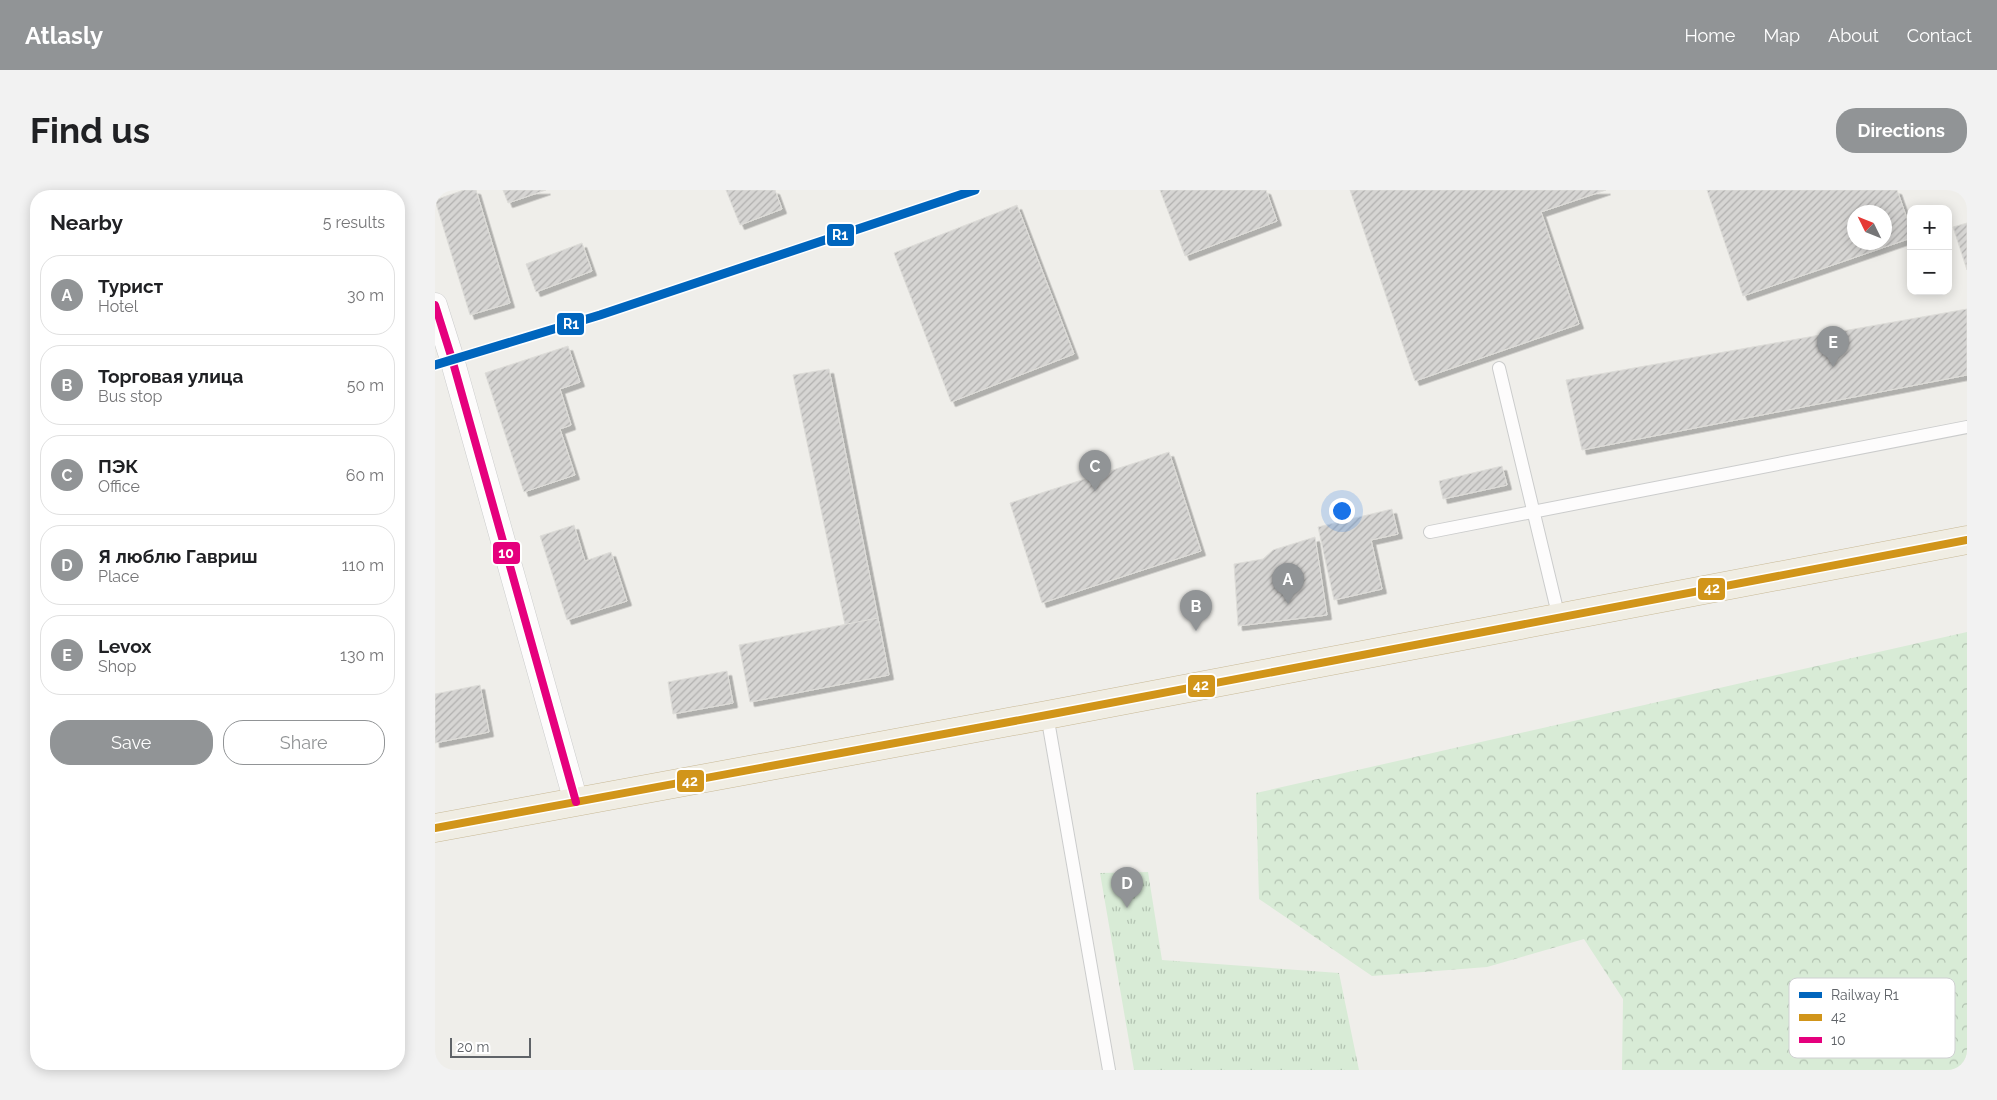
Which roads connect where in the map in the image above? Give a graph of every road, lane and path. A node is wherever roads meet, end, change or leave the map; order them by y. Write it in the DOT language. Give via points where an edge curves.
graph roads {
  1 [pos="435,305"];
  2 [pos="1499,368"];
  3 [pos="1967,427"];
  4 [pos="1533,512"];
  5 [pos="1430,532"];
  6 [pos="1967,540"];
  7 [pos="1559,618"];
  8 [pos="1047,715"];
  9 [pos="576,802"];
  10 [pos="435,828"];
  11 [pos="1109,1070"];
  1 -- 9 [label="street"];
  2 -- 4 [label="lane"];
  3 -- 4 [label="lane"];
  4 -- 5 [label="lane"];
  4 -- 7 [label="lane"];
  6 -- 7 [label="highway"];
  7 -- 8 [label="highway"];
  8 -- 9 [label="highway"];
  8 -- 11 [label="lane"];
  9 -- 10 [label="highway"];
}
